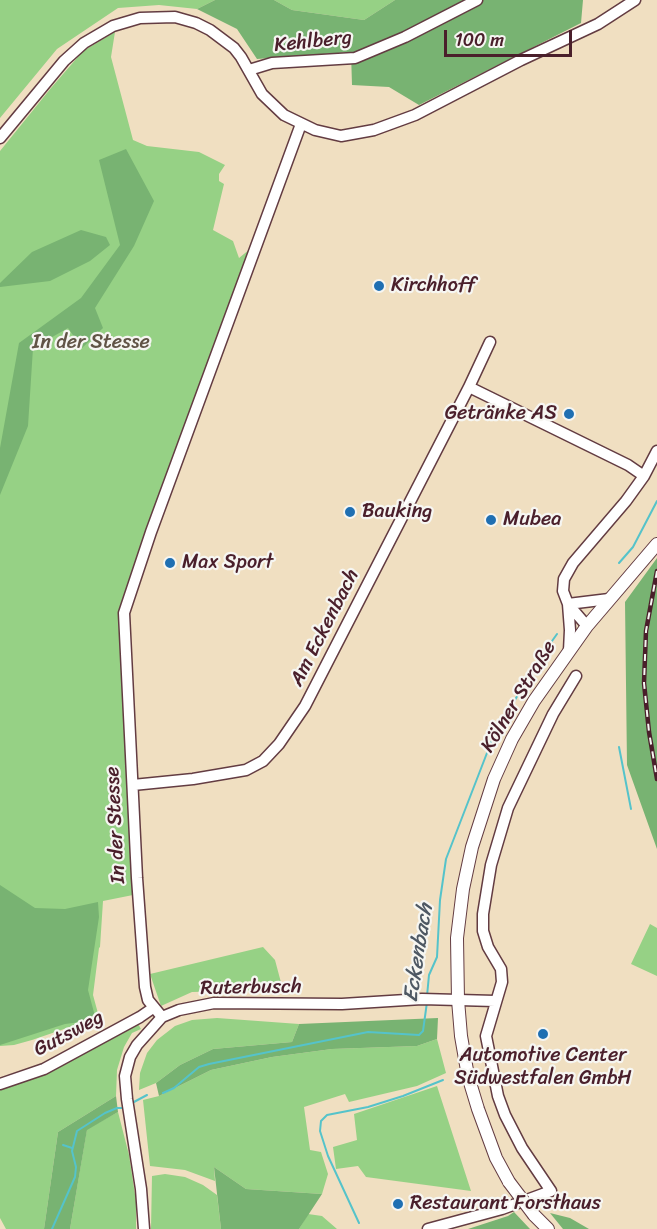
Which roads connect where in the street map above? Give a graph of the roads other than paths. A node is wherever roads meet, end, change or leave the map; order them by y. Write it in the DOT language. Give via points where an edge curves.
graph roads {
  1 [pos="477,0"];
  2 [pos="635,0"];
  3 [pos="249,70"];
  4 [pos="301,124"];
  5 [pos="0,138"];
  6 [pos="490,342"];
  7 [pos="469,387"];
  8 [pos="657,452"];
  9 [pos="644,476"];
  10 [pos="657,544"];
  11 [pos="609,599"];
  12 [pos="568,604"];
  13 [pos="587,626"];
  14 [pos="569,651"];
  15 [pos="576,676"];
  16 [pos="133,785"];
  17 [pos="458,1000"];
  18 [pos="495,1001"];
  19 [pos="153,1008"];
  20 [pos="162,1017"];
  21 [pos="0,1084"];
  22 [pos="144,1229"];
  23 [pos="428,1229"];
  24 [pos="548,1229"];
  1 -- 3 [label="street, Kehlberg" via="405,37 355,57 272,63"];
  2 -- 4 [label="street" via="598,24 415,115 374,130 341,136"];
  3 -- 4 [label="street" via="273,106"];
  3 -- 5 [label="street" via="234,48 203,26 176,16 140,18 113,26 84,43 46,81"];
  4 -- 16 [label="street, In der Stesse" via="126,606"];
  6 -- 7 [label="street, Am Eckenbach"];
  7 -- 9 [label="street"];
  7 -- 16 [label="street, Am Eckenbach" via="305,706 279,744 263,761 246,770"];
  8 -- 9 [label="street"];
  9 -- 12 [label="street" via="568,571 563,591"];
  10 -- 11 [label="main road, Kölner Straße"];
  11 -- 12 [label="street"];
  11 -- 13 [label="main road, Kölner Straße"];
  12 -- 13 [label="street"];
  12 -- 14 [label="street"];
  13 -- 14 [label="main road, Kölner Straße"];
  14 -- 17 [label="main road, Kölner Straße" via="512,739 479,820 463,889 457,938"];
  15 -- 18 [label="street, Kölner Straße" via="553,714 508,808 491,865 483,931 501,969 502,982"];
  16 -- 19 [label="street, In der Stesse" via="142,958 146,995"];
  17 -- 18 [label="street"];
  17 -- 20 [label="street, Ruterbusch" via="323,1005 214,1003"];
  17 -- 24 [label="main road, Kölner Straße, bridge" via="468,1076 488,1139 509,1182"];
  18 -- 23 [label="street, Kölner Straße" via="486,1036 498,1096 522,1148 551,1191"];
  19 -- 20 [label="street, In der Stesse"];
  19 -- 21 [label="street, Gutsweg" via="44,1069"];
  20 -- 22 [label="street" via="130,1057 125,1076"];
}
